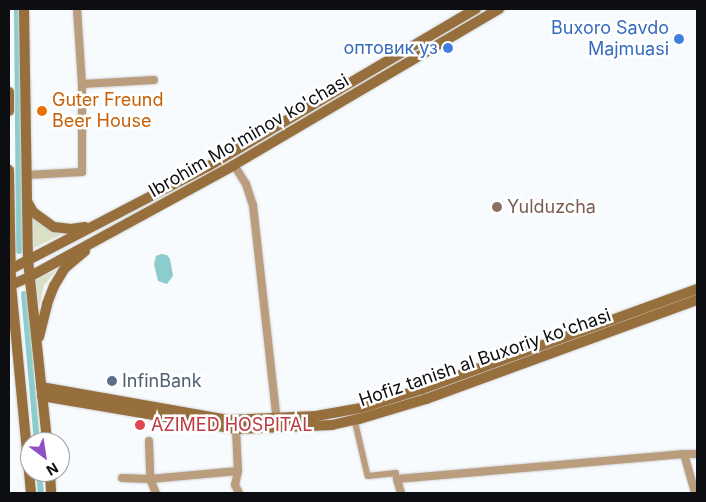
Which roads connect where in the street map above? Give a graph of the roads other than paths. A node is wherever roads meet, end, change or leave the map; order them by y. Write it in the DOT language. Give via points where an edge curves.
graph roads {
  1 [pos="24,9"];
  2 [pos="77,9"];
  3 [pos="476,9"];
  4 [pos="499,9"];
  5 [pos="154,80"];
  6 [pos="82,84"];
  7 [pos="9,92"];
  8 [pos="9,111"];
  9 [pos="209,166"];
  10 [pos="234,166"];
  11 [pos="9,170"];
  12 [pos="27,175"];
  13 [pos="214,176"];
  14 [pos="27,201"];
  15 [pos="94,226"];
  16 [pos="97,240"];
  17 [pos="28,260"];
  18 [pos="9,270"];
  19 [pos="29,277"];
  20 [pos="10,285"];
  21 [pos="697,289"];
  22 [pos="697,300"];
  23 [pos="12,320"];
  24 [pos="38,345"];
  25 [pos="42,391"];
  26 [pos="276,417"];
  27 [pos="355,420"];
  28 [pos="231,425"];
  29 [pos="278,428"];
  30 [pos="46,432"];
  31 [pos="149,441"];
  32 [pos="684,454"];
  33 [pos="697,454"];
  34 [pos="238,471"];
  35 [pos="122,478"];
  36 [pos="150,479"];
  37 [pos="397,479"];
  38 [pos="694,490"];
  39 [pos="31,493"];
  40 [pos="156,493"];
  41 [pos="239,493"];
  42 [pos="401,493"];
  1 -- 12 [label="main road"];
  2 -- 6 [label="street"];
  3 -- 9 [label="main road, Ibrohim Mo'minov ko'chasi"];
  4 -- 10 [label="main road, Ibrohim Mo'minov ko'chasi"];
  5 -- 6 [label="street"];
  6 -- 12 [label="street" via="82,172"];
  7 -- 8 [label="main road"];
  9 -- 13 [label="main road"];
  9 -- 15 [label="main road, Ibrohim Mo'minov ko'chasi"];
  10 -- 13 [label="main road, Ibrohim Mo'minov ko'chasi"];
  10 -- 26 [label="street" via="246,184 253,206"];
  11 -- 18 [label="main road"];
  12 -- 14 [label="main road"];
  13 -- 16 [label="main road, Ibrohim Mo'minov ko'chasi"];
  14 -- 15 [label="main road" via="33,212 54,227"];
  14 -- 17 [label="main road"];
  15 -- 17 [label="main road, Ibrohim Mo'minov ko'chasi"];
  16 -- 19 [label="main road, Ibrohim Mo'minov ko'chasi"];
  16 -- 24 [label="main road" via="66,268 54,286"];
  17 -- 18 [label="main road, Ibrohim Mo'minov ko'chasi"];
  17 -- 19 [label="main road"];
  18 -- 20 [label="main road"];
  19 -- 20 [label="main road, Ibrohim Mo'minov ko'chasi"];
  19 -- 24 [label="main road"];
  20 -- 23 [label="main road"];
  21 -- 26 [label="main road, Hofiz tanish al Buxoriy ko'chasi" via="367,406 316,416"];
  22 -- 27 [label="main road, Hofiz tanish al Buxoriy ko'chasi" via="426,399"];
  23 -- 39 [label="main road"];
  24 -- 25 [label="main road"];
  25 -- 28 [label="main road"];
  25 -- 30 [label="main road"];
  26 -- 28 [label="main road, Hofiz tanish al Buxoriy ko'chasi"];
  26 -- 29 [label="street"];
  27 -- 29 [label="main road, Hofiz tanish al Buxoriy ko'chasi" via="332,425"];
  27 -- 37 [label="street" via="368,476 396,473"];
  28 -- 29 [label="main road, Hofiz tanish al Buxoriy ko'chasi"];
  28 -- 34 [label="street"];
  31 -- 36 [label="street"];
  32 -- 33 [label="street"];
  32 -- 37 [label="street"];
  32 -- 38 [label="street"];
  34 -- 36 [label="street"];
  34 -- 41 [label="street" via="235,485"];
  35 -- 36 [label="street"];
  36 -- 40 [label="street"];
  37 -- 42 [label="street"];
}
